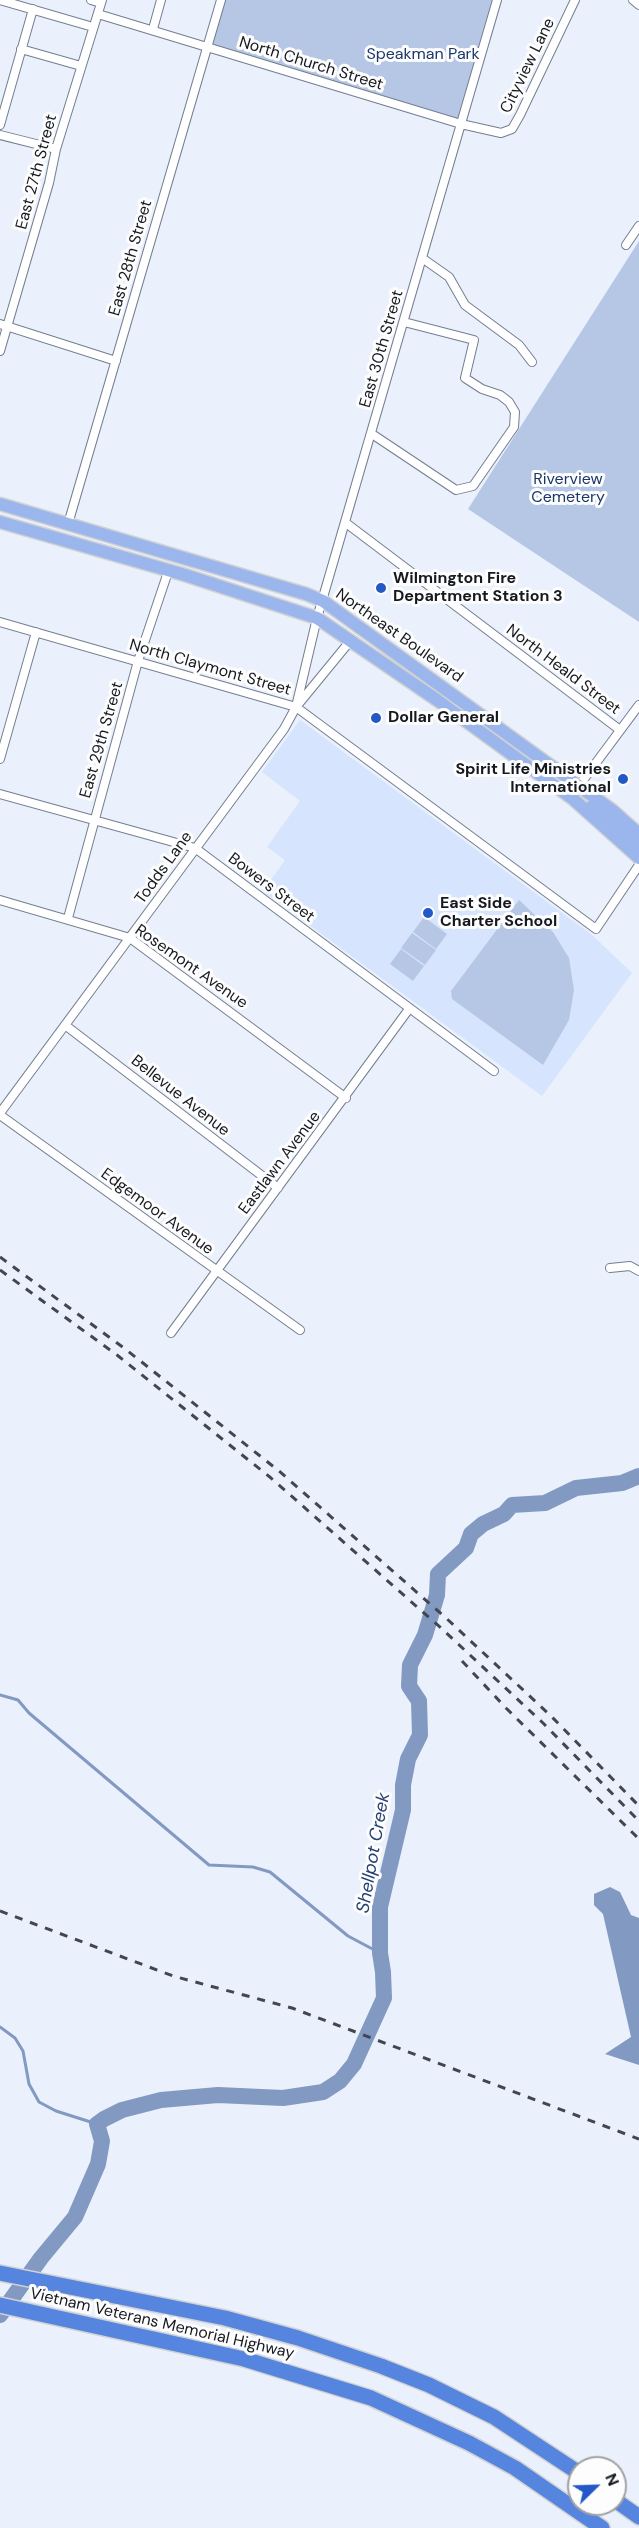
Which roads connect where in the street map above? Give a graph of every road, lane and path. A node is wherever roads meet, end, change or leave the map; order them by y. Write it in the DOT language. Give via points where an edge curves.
graph roads {
  1 [pos="0,0"];
  2 [pos="91,0"];
  3 [pos="161,0"];
  4 [pos="221,0"];
  5 [pos="498,0"];
  6 [pos="575,0"];
  7 [pos="102,1"];
  8 [pos="33,9"];
  9 [pos="99,14"];
  10 [pos="93,27"];
  11 [pos="153,29"];
  12 [pos="207,45"];
  13 [pos="21,50"];
  14 [pos="81,66"];
  15 [pos="461,124"];
  16 [pos="0,125"];
  17 [pos="0,135"];
  18 [pos="56,149"];
  19 [pos="639,226"];
  20 [pos="626,245"];
  21 [pos="422,258"];
  22 [pos="404,322"];
  23 [pos="4,326"];
  24 [pos="0,351"];
  25 [pos="116,361"];
  26 [pos="532,362"];
  27 [pos="372,434"];
  28 [pos="0,504"];
  29 [pos="0,514"];
  30 [pos="0,522"];
  31 [pos="346,523"];
  32 [pos="68,524"];
  33 [pos="168,572"];
  34 [pos="323,601"];
  35 [pos="317,618"];
  36 [pos="0,622"];
  37 [pos="36,632"];
  38 [pos="351,640"];
  39 [pos="138,661"];
  40 [pos="639,705"];
  41 [pos="296,707"];
  42 [pos="620,730"];
  43 [pos="0,759"];
  44 [pos="578,787"];
  45 [pos="0,794"];
  46 [pos="573,800"];
  47 [pos="94,822"];
  48 [pos="639,834"];
  49 [pos="639,845"];
  50 [pos="195,848"];
  51 [pos="639,858"];
  52 [pos="639,865"];
  53 [pos="0,900"];
  54 [pos="68,918"];
  55 [pos="130,938"];
  56 [pos="410,1009"];
  57 [pos="66,1025"];
  58 [pos="494,1071"];
  59 [pos="346,1098"];
  60 [pos="0,1114"];
  61 [pos="278,1188"];
  62 [pos="610,1268"];
  63 [pos="639,1271"];
  64 [pos="216,1272"];
  65 [pos="300,1330"];
  66 [pos="171,1333"];
  67 [pos="0,2273"];
  68 [pos="0,2305"];
  69 [pos="567,2465"];
  70 [pos="596,2523"];
  1 -- 8 [label="street"];
  2 -- 7 [label="street"];
  3 -- 11 [label="street"];
  4 -- 12 [label="street, East 28th Street"];
  5 -- 15 [label="street, East 30th Street"];
  6 -- 15 [label="street, Cityview Lane" via="512,129 501,132"];
  7 -- 9 [label="street, East 27th Street"];
  8 -- 10 [label="street"];
  8 -- 13 [label="street"];
  9 -- 10 [label="street, East 27th Street"];
  9 -- 11 [label="street, North Church Street"];
  10 -- 14 [label="street, East 27th Street"];
  11 -- 12 [label="street, North Church Street"];
  12 -- 15 [label="street, North Church Street"];
  12 -- 25 [label="street, East 28th Street"];
  13 -- 14 [label="street"];
  13 -- 16 [label="street"];
  14 -- 18 [label="street, East 27th Street"];
  15 -- 21 [label="street, East 30th Street"];
  17 -- 18 [label="street"];
  18 -- 23 [label="street, East 27th Street"];
  19 -- 20 [label="street"];
  21 -- 22 [label="street, East 30th Street"];
  21 -- 26 [label="street" via="449,277 465,305 519,345"];
  22 -- 27 [label="street, East 30th Street"];
  22 -- 27 [label="street" via="474,340 465,378 509,402 514,427 473,486 456,490"];
  23 -- 24 [label="street, East 27th Street"];
  23 -- 25 [label="street"];
  25 -- 32 [label="street, East 28th Street"];
  27 -- 31 [label="street, East 30th Street"];
  28 -- 32 [label="main road, Northeast Boulevard"];
  29 -- 32 [label="main road" via="56,530"];
  30 -- 33 [label="main road, Northeast Boulevard"];
  31 -- 34 [label="street, East 30th Street"];
  31 -- 42 [label="street, North Heald Street"];
  32 -- 34 [label="main road, Northeast Boulevard"];
  33 -- 35 [label="main road, Northeast Boulevard"];
  33 -- 39 [label="street, East 29th Street"];
  34 -- 35 [label="street, East 30th Street"];
  34 -- 44 [label="main road, Northeast Boulevard"];
  35 -- 38 [label="main road, Northeast Boulevard"];
  35 -- 41 [label="street, East 30th Street"];
  36 -- 37 [label="street, North Claymont Street"];
  37 -- 39 [label="street, North Claymont Street"];
  37 -- 43 [label="street"];
  38 -- 41 [label="street, Todds Lane"];
  38 -- 46 [label="main road, Northeast Boulevard"];
  39 -- 41 [label="street, North Claymont Street"];
  39 -- 47 [label="street, East 29th Street"];
  40 -- 42 [label="street"];
  41 -- 50 [label="street, Todds Lane" via="284,729"];
  41 -- 52 [label="street, North Claymont Street" via="596,929"];
  42 -- 44 [label="street"];
  44 -- 48 [label="main road, Northeast Boulevard"];
  45 -- 47 [label="street, Bowers Street"];
  46 -- 49 [label="main road" via="600,813"];
  46 -- 51 [label="main road"];
  47 -- 50 [label="street, Bowers Street"];
  47 -- 54 [label="street, East 29th Street"];
  50 -- 55 [label="street, Todds Lane"];
  50 -- 56 [label="street, Bowers Street"];
  53 -- 54 [label="street, Rosemont Avenue"];
  54 -- 55 [label="street, Rosemont Avenue"];
  55 -- 57 [label="street, Todds Lane"];
  55 -- 59 [label="street, Rosemont Avenue"];
  56 -- 58 [label="street, Bowers Street"];
  56 -- 59 [label="street, Eastlawn Avenue"];
  57 -- 60 [label="street, Todds Lane"];
  57 -- 61 [label="street, Bellevue Avenue"];
  59 -- 61 [label="street, Eastlawn Avenue"];
  60 -- 64 [label="street, Edgemoor Avenue"];
  61 -- 64 [label="street, Eastlawn Avenue"];
  62 -- 63 [label="street" via="630,1266"];
  64 -- 65 [label="street, Edgemoor Avenue"];
  64 -- 66 [label="street, Eastlawn Avenue"];
  67 -- 69 [label="highway, Vietnam Veterans Memorial Highway" via="225,2319 381,2366 494,2417"];
  68 -- 70 [label="highway, Vietnam Veterans Memorial Highway" via="244,2359 371,2398 515,2468"];
}
